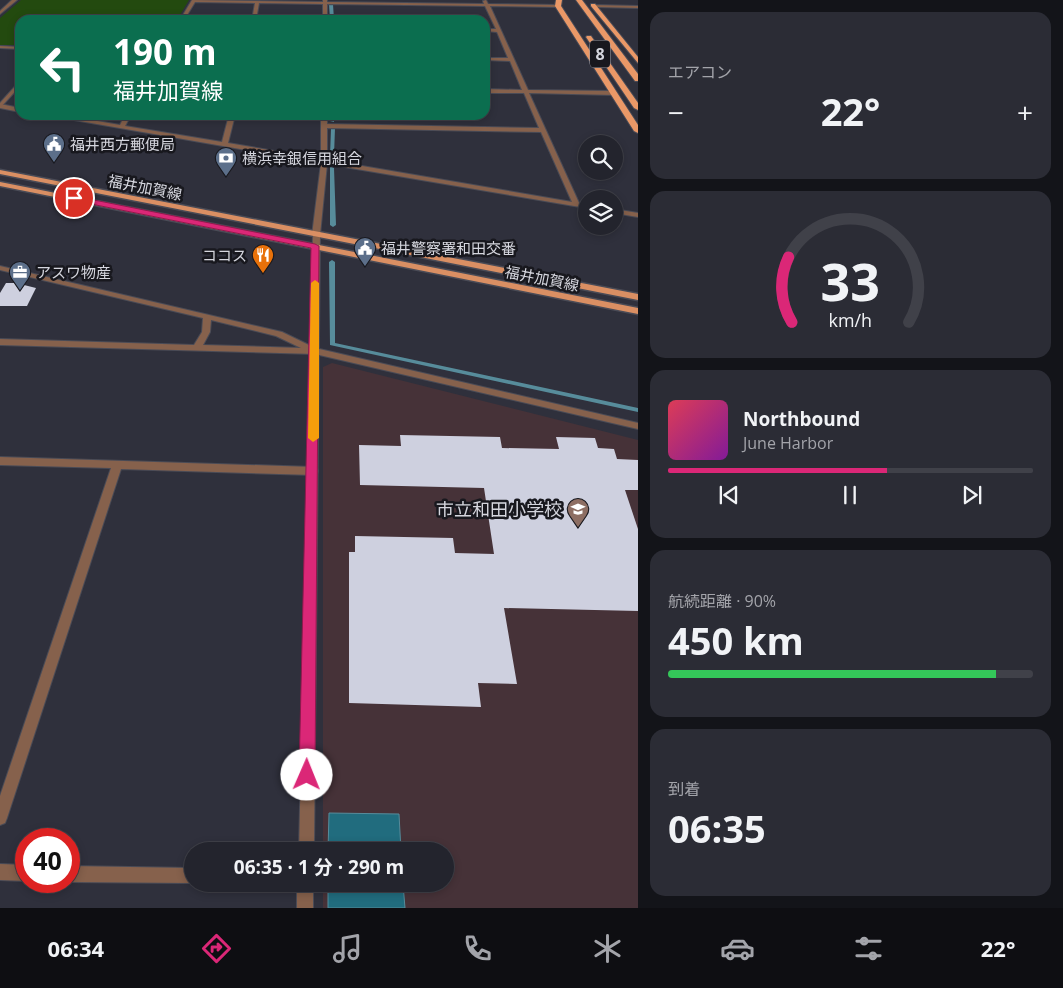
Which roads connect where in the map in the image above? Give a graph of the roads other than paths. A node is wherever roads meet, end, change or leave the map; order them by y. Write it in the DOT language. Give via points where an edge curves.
graph roads {
  1 [pos="15,0"];
  2 [pos="194,0"];
  3 [pos="580,0"];
  4 [pos="587,0"];
  5 [pos="258,1"];
  6 [pos="325,1"];
  7 [pos="486,2"];
  8 [pos="560,2"];
  9 [pos="596,6"];
  10 [pos="0,7"];
  11 [pos="7,7"];
  12 [pos="638,7"];
  13 [pos="0,13"];
  14 [pos="573,14"];
  15 [pos="185,15"];
  16 [pos="255,15"];
  17 [pos="325,15"];
  18 [pos="490,30"];
  19 [pos="498,30"];
  20 [pos="584,30"];
  21 [pos="0,47"];
  22 [pos="15,48"];
  23 [pos="490,59"];
  24 [pos="512,60"];
  25 [pos="638,61"];
  26 [pos="638,79"];
  27 [pos="15,89"];
  28 [pos="490,91"];
  29 [pos="526,92"];
  30 [pos="614,93"];
  31 [pos="0,106"];
  32 [pos="638,108"];
  33 [pos="15,109"];
  34 [pos="84,120"];
  35 [pos="125,120"];
  36 [pos="231,120"];
  37 [pos="324,120"];
  38 [pos="122,126"];
  39 [pos="324,126"];
  40 [pos="543,130"];
  41 [pos="638,131"];
  42 [pos="225,144"];
  43 [pos="324,160"];
  44 [pos="0,172"];
  45 [pos="0,184"];
  46 [pos="577,205"];
  47 [pos="623,212"];
  48 [pos="638,215"];
  49 [pos="316,235"];
  50 [pos="315,246"];
  51 [pos="0,268"];
  52 [pos="638,297"];
  53 [pos="638,311"];
  54 [pos="207,317"];
  55 [pos="0,342"];
  56 [pos="197,348"];
  57 [pos="315,351"];
  58 [pos="638,426"];
  59 [pos="0,462"];
  60 [pos="117,465"];
  61 [pos="313,471"];
  62 [pos="0,818"];
  63 [pos="306,842"];
  64 [pos="0,872"];
  65 [pos="15,873"];
  66 [pos="80,874"];
  67 [pos="184,876"];
  68 [pos="305,892"];
  69 [pos="305,908"];
  1 -- 11 [label="street"];
  2 -- 5 [label="street"];
  2 -- 15 [label="street"];
  3 -- 26 [label="highway, 8"];
  4 -- 9 [label="highway"];
  5 -- 6 [label="street"];
  5 -- 16 [label="street"];
  6 -- 7 [label="street"];
  6 -- 17 [label="street"];
  7 -- 8 [label="street"];
  7 -- 19 [label="street"];
  8 -- 14 [label="highway"];
  8 -- 30 [label="highway"];
  9 -- 12 [label="street"];
  9 -- 25 [label="highway"];
  10 -- 11 [label="street"];
  11 -- 13 [label="street"];
  18 -- 19 [label="street"];
  19 -- 24 [label="street"];
  20 -- 32 [label="highway, 8"];
  21 -- 22 [label="street"];
  23 -- 24 [label="street"];
  24 -- 29 [label="street"];
  27 -- 31 [label="street"];
  28 -- 29 [label="street"];
  29 -- 30 [label="street"];
  29 -- 40 [label="street"];
  30 -- 41 [label="highway"];
  31 -- 33 [label="street"];
  34 -- 38 [label="street"];
  35 -- 38 [label="street"];
  36 -- 42 [label="street"];
  37 -- 39 [label="street"];
  38 -- 42 [label="street"];
  39 -- 40 [label="street"];
  39 -- 43 [label="street"];
  40 -- 46 [label="street"];
  42 -- 43 [label="street"];
  43 -- 46 [label="street"];
  43 -- 49 [label="street"];
  44 -- 49 [label="main road, 福井加賀線"];
  45 -- 50 [label="main road, 福井加賀線"];
  47 -- 48 [label="street"];
  49 -- 50 [label="street"];
  49 -- 52 [label="main road, 福井加賀線"];
  50 -- 53 [label="main road, 福井加賀線"];
  50 -- 57 [label="street"];
  51 -- 54 [label="street"];
  54 -- 56 [label="street" via="206,332"];
  54 -- 57 [label="street" via="278,334"];
  55 -- 56 [label="street"];
  56 -- 57 [label="street"];
  57 -- 58 [label="street"];
  57 -- 61 [label="street"];
  59 -- 60 [label="street"];
  60 -- 61 [label="street"];
  60 -- 62 [label="street"];
  61 -- 63 [label="street"];
  64 -- 65 [label="street"];
  66 -- 67 [label="street"];
  68 -- 69 [label="street"];
}
